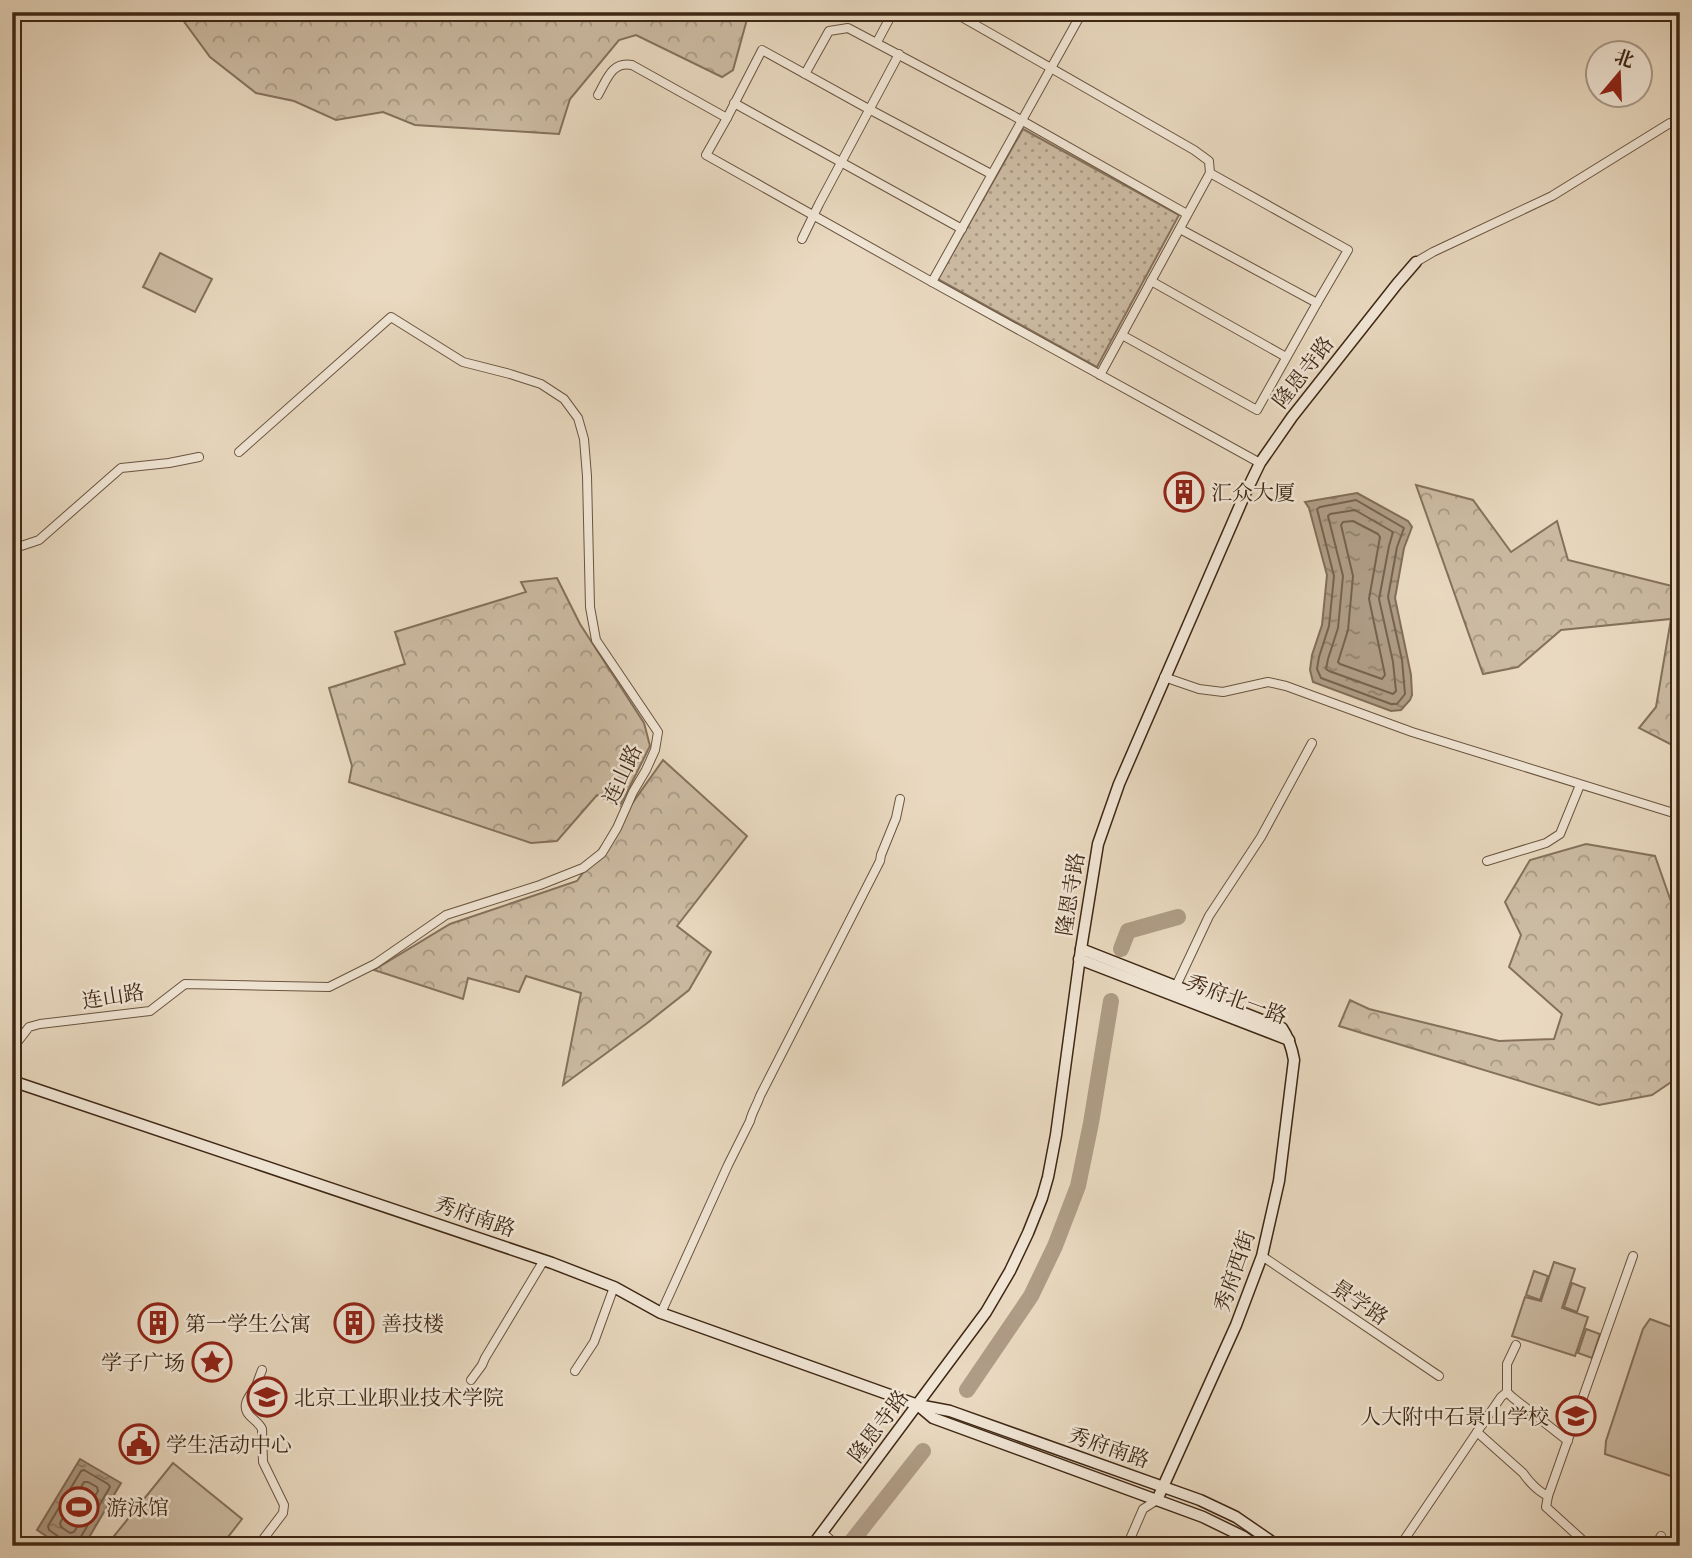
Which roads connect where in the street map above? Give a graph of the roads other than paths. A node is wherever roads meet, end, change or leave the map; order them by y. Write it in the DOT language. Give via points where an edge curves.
graph roads {
  1 [pos="893,12"];
  2 [pos="953,12"];
  3 [pos="1080,16"];
  4 [pos="877,42"];
  5 [pos="899,54"];
  6 [pos="1051,68"];
  7 [pos="805,74"];
  8 [pos="598,95"];
  9 [pos="734,103"];
  10 [pos="870,110"];
  11 [pos="727,118"];
  12 [pos="1021,120"];
  13 [pos="1680,130"];
  14 [pos="841,162"];
  15 [pos="1210,173"];
  16 [pos="991,174"];
  17 [pos="1187,214"];
  18 [pos="813,215"];
  19 [pos="962,229"];
  20 [pos="1180,229"];
  21 [pos="802,239"];
  22 [pos="1416,262"];
  23 [pos="1151,281"];
  24 [pos="932,282"];
  25 [pos="1317,303"];
  26 [pos="1122,335"];
  27 [pos="1286,357"];
  28 [pos="1100,375"];
  29 [pos="239,452"];
  30 [pos="199,457"];
  31 [pos="1260,463"];
  32 [pos="12,549"];
  33 [pos="1164,677"];
  34 [pos="1312,743"];
  35 [pos="1580,785"];
  36 [pos="900,799"];
  37 [pos="1680,815"];
  38 [pos="1488,862"];
  39 [pos="1080,954"];
  40 [pos="1176,986"];
  41 [pos="1289,1040"];
  42 [pos="12,1049"];
  43 [pos="12,1082"];
  44 [pos="1262,1256"];
  45 [pos="1633,1256"];
  46 [pos="544,1260"];
  47 [pos="614,1287"];
  48 [pos="661,1313"];
  49 [pos="1516,1345"];
  50 [pos="262,1370"];
  51 [pos="575,1371"];
  52 [pos="1439,1376"];
  53 [pos="471,1380"];
  54 [pos="1507,1392"];
  55 [pos="918,1405"];
  56 [pos="1477,1432"];
  57 [pos="1569,1441"];
  58 [pos="1163,1486"];
  59 [pos="1548,1496"];
  60 [pos="1157,1500"];
  61 [pos="825,1535"];
  62 [pos="1661,1536"];
  63 [pos="258,1546"];
  64 [pos="812,1546"];
  65 [pos="837,1546"];
  66 [pos="1127,1546"];
  67 [pos="1257,1546"];
  68 [pos="1278,1546"];
  69 [pos="1400,1546"];
  70 [pos="1589,1546"];
  71 [pos="1655,1546"];
  1 -- 4 [label="street"];
  2 -- 6 [label="street"];
  3 -- 6 [label="street"];
  4 -- 5 [label="street"];
  4 -- 7 [label="street" via="848,28 829,31"];
  5 -- 10 [label="street"];
  5 -- 12 [label="street"];
  6 -- 12 [label="street"];
  6 -- 15 [label="street" via="1194,150 1209,161"];
  7 -- 9 [label="street" via="762,50"];
  7 -- 10 [label="street"];
  8 -- 11 [label="street" via="622,63"];
  9 -- 11 [label="street"];
  9 -- 14 [label="street"];
  10 -- 14 [label="street"];
  10 -- 16 [label="street"];
  11 -- 18 [label="street" via="706,155"];
  12 -- 16 [label="street"];
  12 -- 17 [label="street"];
  13 -- 22 [label="street" via="1670,123 1552,196"];
  14 -- 18 [label="street"];
  14 -- 19 [label="street"];
  15 -- 17 [label="street"];
  15 -- 25 [label="street" via="1348,250"];
  16 -- 19 [label="street"];
  17 -- 20 [label="street"];
  18 -- 21 [label="street"];
  18 -- 24 [label="street"];
  19 -- 24 [label="street"];
  20 -- 23 [label="street"];
  20 -- 25 [label="street"];
  22 -- 31 [label="street, 隆恩寺路"];
  23 -- 26 [label="street"];
  23 -- 27 [label="street"];
  24 -- 28 [label="street"];
  25 -- 27 [label="street"];
  26 -- 27 [label="street" via="1257,410"];
  26 -- 28 [label="street"];
  28 -- 31 [label="street"];
  29 -- 42 [label="street, 连山路" via="391,317 463,362 541,384 564,399 578,418 584,439 590,607 596,640 657,732 655,750 602,853 583,868 446,915 375,964 329,987 185,984 150,1011 29,1027"];
  30 -- 32 [label="street" via="121,468 40,540"];
  31 -- 33 [label="street, 隆恩寺路"];
  33 -- 35 [label="street" via="1223,692 1268,682 1286,686"];
  33 -- 39 [label="street, 隆恩寺路" via="1098,844"];
  34 -- 40 [label="street" via="1261,837 1209,916"];
  35 -- 37 [label="street"];
  35 -- 38 [label="street" via="1560,834"];
  36 -- 48 [label="street" via="880,861 751,1113"];
  39 -- 40 [label="street, 秀府北一路"];
  39 -- 41 [label="street, 秀府北一路"];
  39 -- 55 [label="street, 隆恩寺路" via="1056,1135 1036,1215 999,1292"];
  40 -- 41 [label="street, 秀府北一路" via="1282,1028"];
  41 -- 44 [label="street, 秀府西街" via="1294,1060 1283,1157"];
  43 -- 46 [label="street, 秀府南路"];
  44 -- 52 [label="street, 景学路"];
  44 -- 58 [label="street, 秀府西街"];
  45 -- 57 [label="street"];
  46 -- 47 [label="street, 秀府南路"];
  46 -- 53 [label="street"];
  47 -- 48 [label="street, 秀府南路"];
  47 -- 51 [label="street" via="594,1342"];
  48 -- 55 [label="street, 秀府南路"];
  49 -- 54 [label="street" via="1507,1364"];
  50 -- 63 [label="street" via="246,1408 261,1424 263,1462 284,1505"];
  54 -- 56 [label="street"];
  54 -- 57 [label="street"];
  55 -- 58 [label="street, 秀府南路" via="950,1411"];
  55 -- 60 [label="street, 秀府南路" via="933,1418"];
  55 -- 61 [label="street, 隆恩寺路"];
  56 -- 59 [label="street"];
  56 -- 69 [label="street"];
  57 -- 59 [label="street"];
  58 -- 60 [label="street, 秀府西街"];
  58 -- 68 [label="street, 秀府南路" via="1236,1517"];
  59 -- 70 [label="street" via="1546,1507"];
  60 -- 66 [label="street" via="1143,1509"];
  60 -- 67 [label="street, 秀府南路" via="1203,1517"];
  61 -- 64 [label="street, 隆恩寺路"];
  61 -- 65 [label="street"];
  62 -- 71 [label="street"];
}
